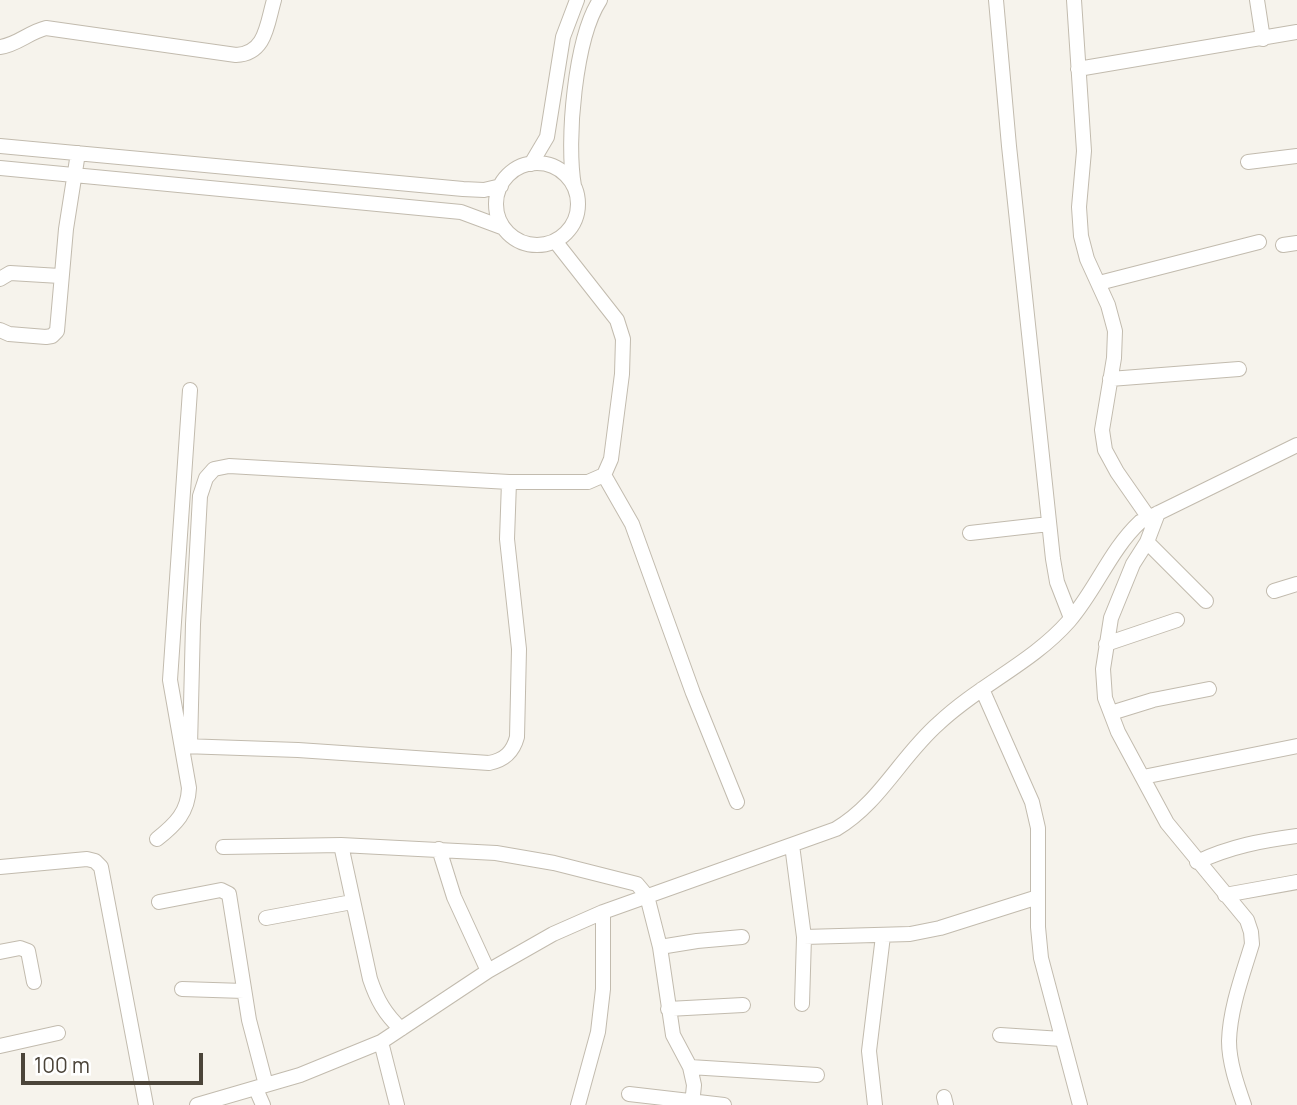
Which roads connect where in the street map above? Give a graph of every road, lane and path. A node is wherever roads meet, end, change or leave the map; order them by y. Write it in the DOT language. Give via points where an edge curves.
graph roads {
  1 [pos="274,0"];
  2 [pos="577,0"];
  3 [pos="600,0"];
  4 [pos="996,0"];
  5 [pos="1074,0"];
  6 [pos="1257,0"];
  7 [pos="1297,32"];
  8 [pos="1263,39"];
  9 [pos="0,47"];
  10 [pos="1078,69"];
  11 [pos="0,146"];
  12 [pos="78,153"];
  13 [pos="1297,156"];
  14 [pos="1248,162"];
  15 [pos="531,164"];
  16 [pos="0,168"];
  17 [pos="74,175"];
  18 [pos="501,186"];
  19 [pos="574,188"];
  20 [pos="503,228"];
  21 [pos="555,241"];
  22 [pos="1259,242"];
  23 [pos="60,276"];
  24 [pos="0,279"];
  25 [pos="1099,283"];
  26 [pos="0,330"];
  27 [pos="1239,369"];
  28 [pos="1110,379"];
  29 [pos="190,390"];
  30 [pos="1297,445"];
  31 [pos="604,475"];
  32 [pos="509,482"];
  33 [pos="1154,515"];
  34 [pos="1049,524"];
  35 [pos="970,534"];
  36 [pos="1147,542"];
  37 [pos="1297,584"];
  38 [pos="1274,592"];
  39 [pos="1206,601"];
  40 [pos="1072,618"];
  41 [pos="1177,620"];
  42 [pos="1106,644"];
  43 [pos="982,689"];
  44 [pos="1209,690"];
  45 [pos="1111,713"];
  46 [pos="186,746"];
  47 [pos="1297,746"];
  48 [pos="1143,777"];
  49 [pos="737,802"];
  50 [pos="1297,836"];
  51 [pos="157,839"];
  52 [pos="341,845"];
  53 [pos="792,845"];
  54 [pos="223,847"];
  55 [pos="439,849"];
  56 [pos="1197,862"];
  57 [pos="0,867"];
  58 [pos="1297,882"];
  59 [pos="1225,895"];
  60 [pos="648,896"];
  61 [pos="1038,897"];
  62 [pos="159,902"];
  63 [pos="352,902"];
  64 [pos="603,912"];
  65 [pos="266,918"];
  66 [pos="883,936"];
  67 [pos="742,937"];
  68 [pos="804,937"];
  69 [pos="660,947"];
  70 [pos="0,951"];
  71 [pos="488,971"];
  72 [pos="34,982"];
  73 [pos="181,989"];
  74 [pos="244,991"];
  75 [pos="802,1004"];
  76 [pos="743,1005"];
  77 [pos="668,1009"];
  78 [pos="401,1030"];
  79 [pos="58,1033"];
  80 [pos="1000,1035"];
  81 [pos="1062,1039"];
  82 [pos="381,1042"];
  83 [pos="0,1046"];
  84 [pos="690,1067"];
  85 [pos="817,1075"];
  86 [pos="261,1087"];
  87 [pos="629,1094"];
  88 [pos="692,1103"];
  89 [pos="1076,1104"];
  90 [pos="146,1105"];
  91 [pos="197,1105"];
  92 [pos="263,1105"];
  93 [pos="397,1105"];
  94 [pos="578,1105"];
  95 [pos="724,1105"];
  96 [pos="875,1105"];
  97 [pos="1244,1105"];
  1 -- 9 [label="street" via="262,39 247,54 46,28"];
  2 -- 15 [label="street" via="562,37 547,137"];
  3 -- 19 [label="street" via="580,54 570,162"];
  4 -- 34 [label="street"];
  5 -- 10 [label="street"];
  6 -- 8 [label="street"];
  7 -- 8 [label="street"];
  8 -- 10 [label="street"];
  10 -- 25 [label="street" via="1084,151 1081,236"];
  11 -- 12 [label="street"];
  12 -- 17 [label="street"];
  12 -- 18 [label="street" via="463,189"];
  13 -- 14 [label="street"];
  15 -- 18 [label="street" via="519,167"];
  15 -- 19 [label="street" via="558,169"];
  16 -- 17 [label="street"];
  17 -- 20 [label="street" via="461,212"];
  17 -- 23 [label="street"];
  18 -- 20 [label="street" via="496,199"];
  19 -- 21 [label="street" via="578,207 574,221"];
  20 -- 21 [label="street" via="531,245"];
  21 -- 31 [label="street" via="617,320 623,339 611,459"];
  22 -- 25 [label="street"];
  23 -- 24 [label="street" via="10,274"];
  23 -- 26 [label="street" via="59,325 52,335"];
  25 -- 28 [label="street" via="1115,331"];
  27 -- 28 [label="street"];
  28 -- 33 [label="street" via="1101,430 1105,450 1117,472"];
  29 -- 46 [label="street" via="170,680"];
  30 -- 33 [label="street"];
  31 -- 32 [label="street" via="589,482"];
  31 -- 49 [label="street" via="632,524"];
  32 -- 46 [label="street" via="229,466 214,469 205,478 201,496"];
  32 -- 46 [label="street" via="507,539 519,649 517,737 508,755 489,763"];
  33 -- 36 [label="street"];
  33 -- 40 [label="street" via="1126,536"];
  34 -- 35 [label="street"];
  34 -- 40 [label="street" via="1057,582"];
  36 -- 39 [label="street"];
  36 -- 42 [label="street" via="1123,588"];
  37 -- 38 [label="street"];
  40 -- 43 [label="street" via="1038,650"];
  41 -- 42 [label="street"];
  42 -- 45 [label="street" via="1105,698"];
  43 -- 53 [label="street" via="913,748 855,817"];
  43 -- 61 [label="street" via="1032,803 1038,828"];
  44 -- 45 [label="street"];
  45 -- 48 [label="street"];
  46 -- 51 [label="street" via="188,803 182,816"];
  47 -- 48 [label="street"];
  48 -- 56 [label="street" via="1167,822"];
  50 -- 56 [label="street" via="1251,842"];
  52 -- 54 [label="street"];
  52 -- 55 [label="street"];
  52 -- 63 [label="street"];
  53 -- 60 [label="street"];
  53 -- 68 [label="street"];
  55 -- 60 [label="street" via="554,863 629,881"];
  55 -- 71 [label="street" via="454,897"];
  56 -- 59 [label="street"];
  57 -- 90 [label="street" via="87,859 101,867"];
  58 -- 59 [label="street"];
  59 -- 97 [label="street" via="1247,920 1251,932 1229,1041"];
  60 -- 64 [label="street"];
  60 -- 69 [label="street"];
  61 -- 66 [label="street" via="940,928"];
  61 -- 81 [label="street" via="1041,958"];
  62 -- 74 [label="street" via="227,891"];
  63 -- 65 [label="street"];
  63 -- 78 [label="street" via="377,999"];
  64 -- 71 [label="street"];
  64 -- 94 [label="street" via="598,1032"];
  66 -- 68 [label="street"];
  66 -- 96 [label="street" via="869,1051"];
  67 -- 69 [label="street"];
  68 -- 75 [label="street"];
  69 -- 77 [label="street"];
  70 -- 72 [label="street" via="28,951"];
  71 -- 78 [label="street"];
  73 -- 74 [label="street"];
  74 -- 86 [label="street"];
  76 -- 77 [label="street"];
  77 -- 84 [label="street" via="673,1035"];
  78 -- 82 [label="street"];
  79 -- 83 [label="street"];
  80 -- 81 [label="street"];
  81 -- 89 [label="street"];
  82 -- 86 [label="street"];
  82 -- 93 [label="street"];
  84 -- 85 [label="street"];
  84 -- 88 [label="street"];
  86 -- 91 [label="street"];
  86 -- 92 [label="street"];
  87 -- 88 [label="street"];
  88 -- 95 [label="street"];
}
